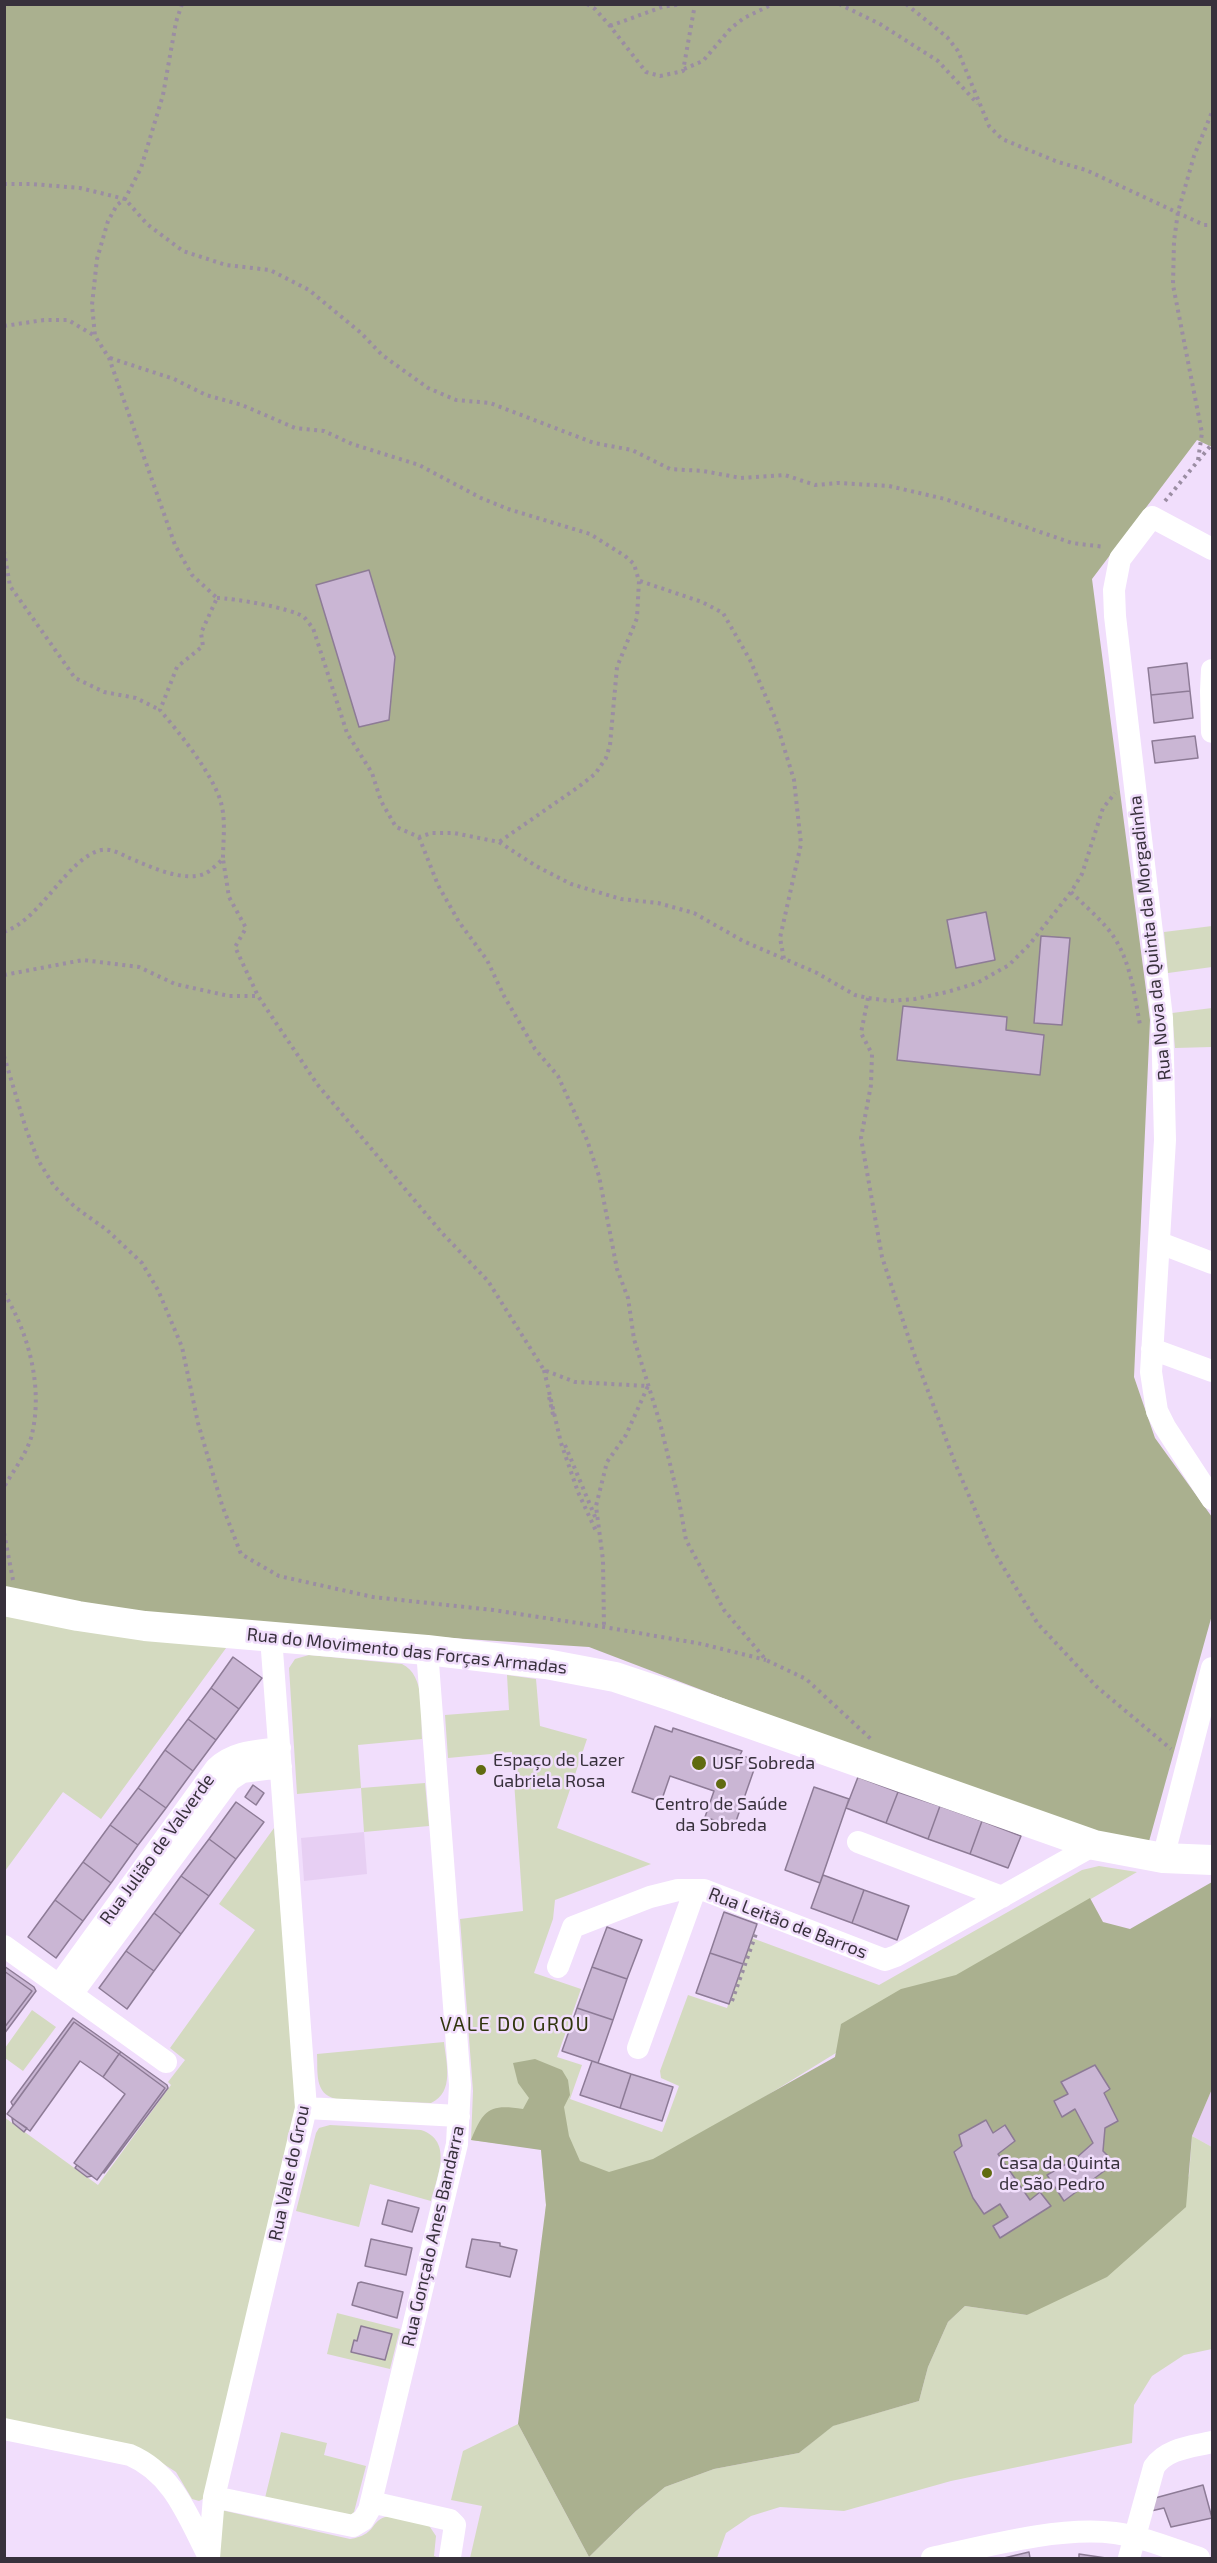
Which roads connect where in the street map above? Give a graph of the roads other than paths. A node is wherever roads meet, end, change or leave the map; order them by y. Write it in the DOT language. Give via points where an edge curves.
graph roads {
  1 [pos="1212,549"];
  2 [pos="1212,670"];
  3 [pos="1212,732"];
  4 [pos="1160,1243"];
  5 [pos="1212,1263"];
  6 [pos="1152,1349"];
  7 [pos="1212,1371"];
  8 [pos="1212,1499"];
  9 [pos="8,1601"];
  10 [pos="271,1637"];
  11 [pos="428,1650"];
  12 [pos="1212,1668"];
  13 [pos="280,1758"];
  14 [pos="858,1842"];
  15 [pos="1094,1845"];
  16 [pos="1163,1858"];
  17 [pos="1212,1860"];
  18 [pos="695,1890"];
  19 [pos="1002,1897"];
  20 [pos="4,1946"];
  21 [pos="558,1967"];
  22 [pos="65,1990"];
  23 [pos="638,2049"];
  24 [pos="166,2062"];
  25 [pos="306,2108"];
  26 [pos="459,2116"];
  27 [pos="4,2429"];
  28 [pos="1212,2442"];
  29 [pos="214,2497"];
  30 [pos="371,2502"];
  31 [pos="1131,2548"];
  32 [pos="450,2557"];
  33 [pos="209,2558"];
  34 [pos="932,2559"];
  35 [pos="1199,2559"];
  1 -- 4 [label="street, Rua Nova da Quinta da Morgadinha" via="1152,517 1120,559 1114,590 1162,1029 1165,1140"];
  2 -- 3 [label="street"];
  4 -- 5 [label="street"];
  4 -- 6 [label="street, Rua Nova da Quinta da Morgadinha"];
  6 -- 7 [label="street"];
  6 -- 8 [label="street, Rua Nova da Quinta da Morgadinha" via="1157,1411"];
  9 -- 10 [label="main road, Rua do Movimento das Forças Armadas" via="111,1622"];
  10 -- 11 [label="main road, Rua do Movimento das Forças Armadas"];
  10 -- 13 [label="street, Rua Vale do Grou"];
  11 -- 15 [label="main road, Rua do Movimento das Forças Armadas" via="546,1664 615,1677"];
  11 -- 26 [label="street, Rua Gonçalo Anes Bandarra" via="460,2085"];
  12 -- 16 [label="street"];
  13 -- 22 [label="street, Rua Julião de Valverde" via="239,1754 216,1768"];
  13 -- 25 [label="street, Rua Vale do Grou"];
  14 -- 19 [label="street"];
  15 -- 16 [label="main road, Rua do Movimento das Forças Armadas"];
  15 -- 19 [label="street, Rua Leitão de Barros"];
  16 -- 17 [label="main road, Rua do Movimento das Forças Armadas"];
  18 -- 19 [label="street, Rua Leitão de Barros" via="704,1890 885,1960"];
  18 -- 21 [label="street, Rua Leitão de Barros" via="650,1897 573,1926"];
  18 -- 23 [label="street"];
  20 -- 22 [label="street"];
  22 -- 24 [label="street"];
  25 -- 26 [label="street"];
  25 -- 29 [label="street, Rua Vale do Grou"];
  26 -- 30 [label="street, Rua Gonçalo Anes Bandarra" via="457,2144"];
  27 -- 33 [label="street" via="130,2455 146,2462 166,2479"];
  28 -- 31 [label="street" via="1160,2457"];
  29 -- 30 [label="street, Rua Gonçalo Anes Bandarra" via="353,2526 363,2520"];
  29 -- 33 [label="street, Rua Vale do Grou"];
  30 -- 32 [label="street" via="450,2520 455,2525"];
  31 -- 34 [label="street" via="1094,2532 1060,2534"];
  31 -- 35 [label="street"];
}
